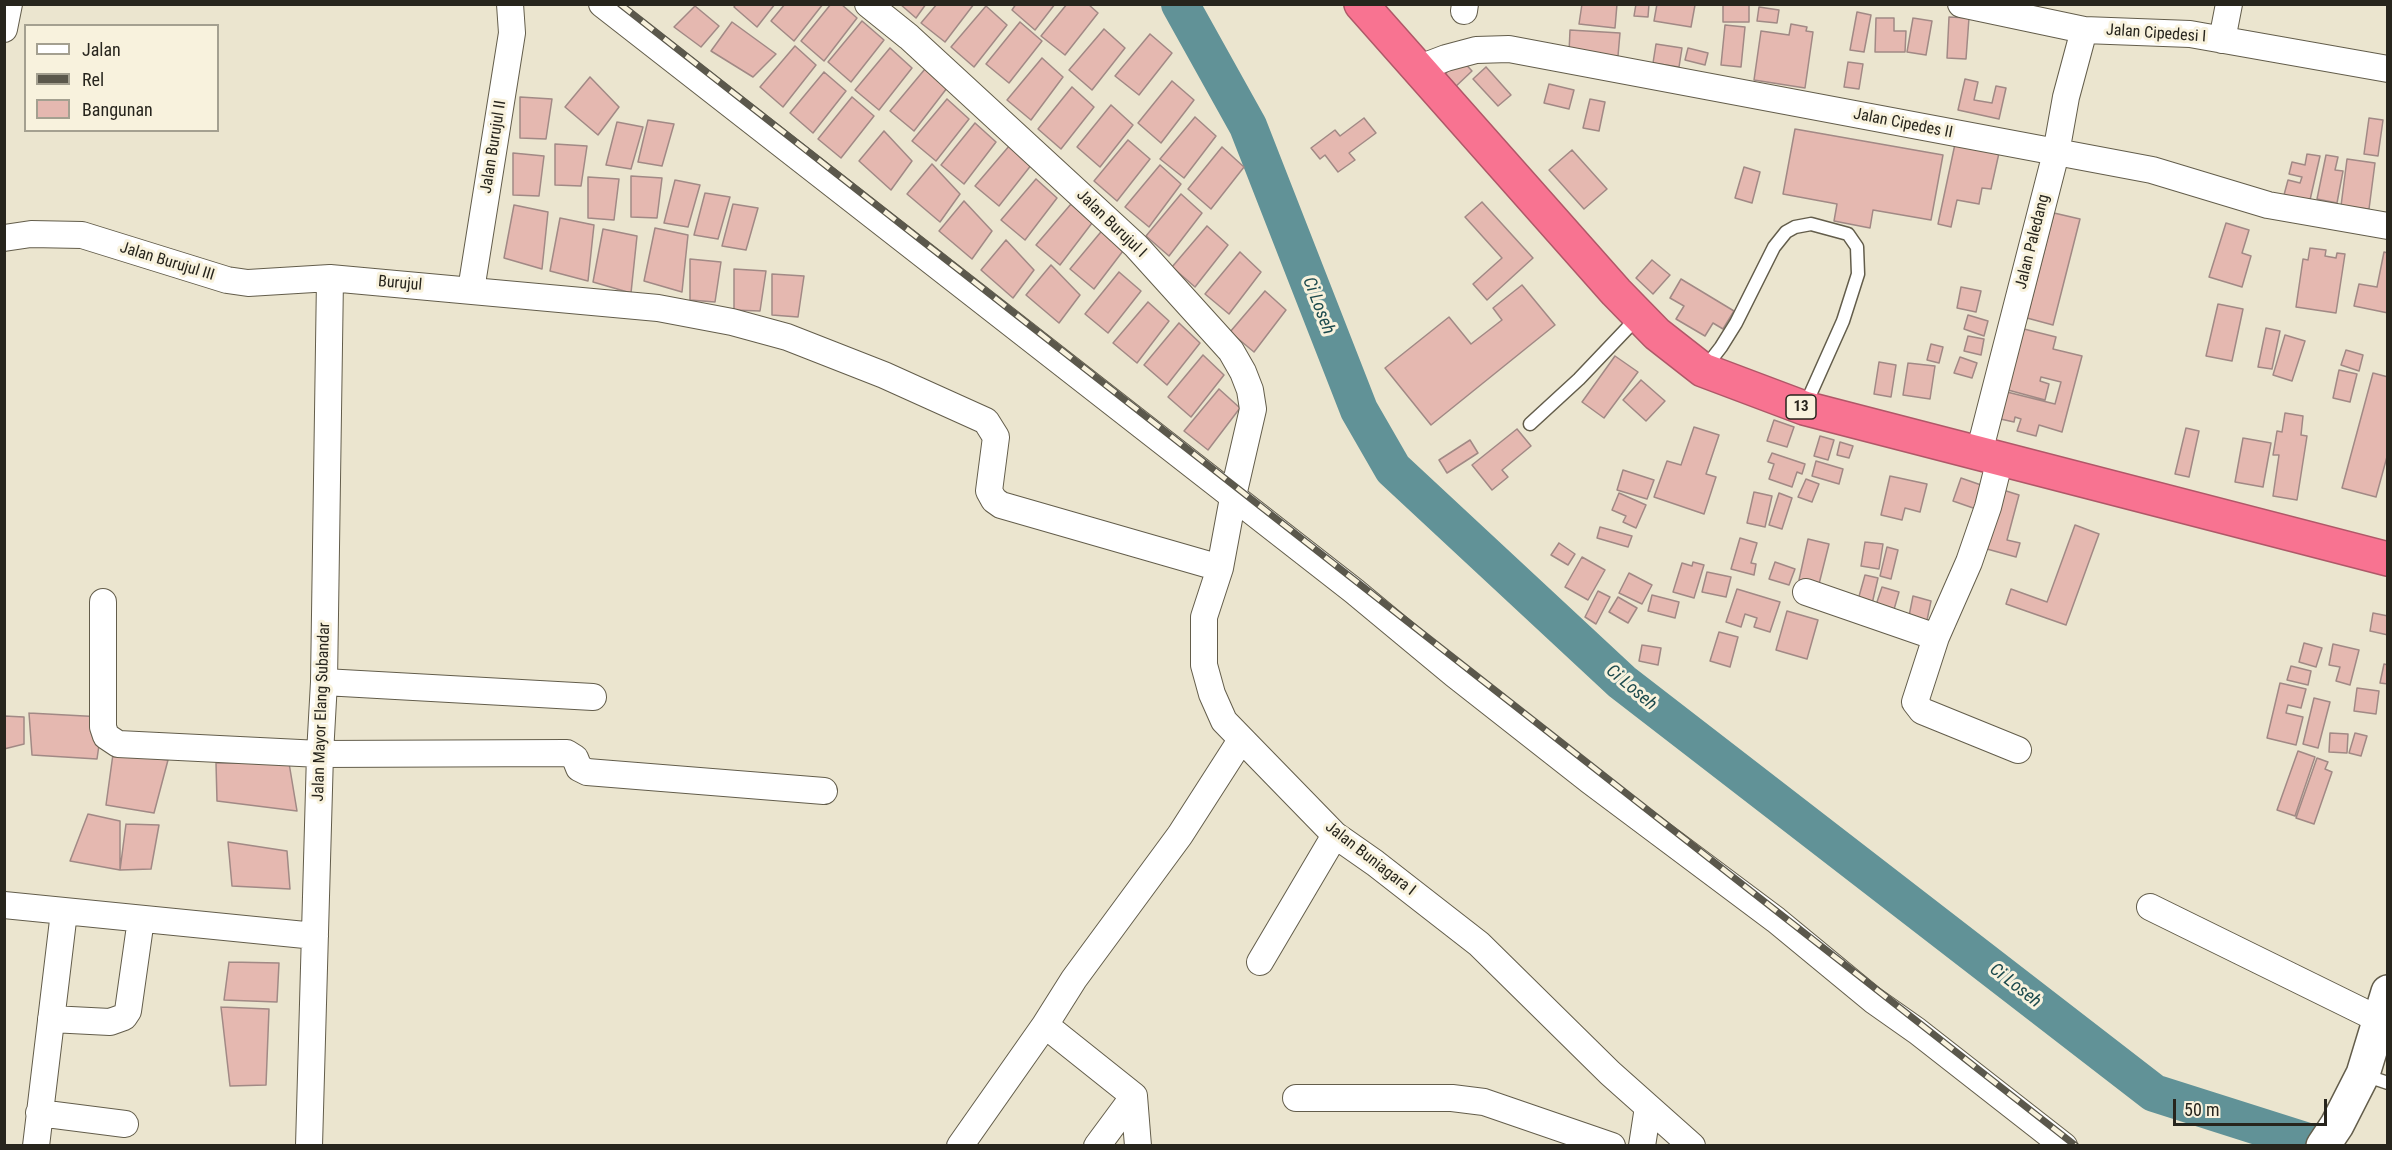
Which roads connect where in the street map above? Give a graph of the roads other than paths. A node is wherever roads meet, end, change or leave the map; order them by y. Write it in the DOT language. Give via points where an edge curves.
graph roads {
  1 [pos="9,4"];
  2 [pos="510,4"];
  3 [pos="602,4"];
  4 [pos="868,4"];
  5 [pos="1361,4"];
  6 [pos="2229,4"];
  7 [pos="1971,5"];
  8 [pos="4,29"];
  9 [pos="2084,30"];
  10 [pos="2222,40"];
  11 [pos="1417,69"];
  12 [pos="2388,69"];
  13 [pos="2056,153"];
  14 [pos="2388,226"];
  15 [pos="4,238"];
  16 [pos="330,279"];
  17 [pos="471,290"];
  18 [pos="1638,316"];
  19 [pos="1703,370"];
  20 [pos="1804,408"];
  21 [pos="1530,424"];
  22 [pos="1989,456"];
  23 [pos="1234,498"];
  24 [pos="2388,559"];
  25 [pos="1220,568"];
  26 [pos="1806,592"];
  27 [pos="103,602"];
  28 [pos="1936,637"];
  29 [pos="324,682"];
  30 [pos="593,697"];
  31 [pos="1241,740"];
  32 [pos="2018,750"];
  33 [pos="320,754"];
  34 [pos="824,791"];
  35 [pos="1335,835"];
  36 [pos="4,905"];
  37 [pos="2150,907"];
  38 [pos="64,912"];
  39 [pos="141,919"];
  40 [pos="315,936"];
  41 [pos="1260,963"];
  42 [pos="51,1019"];
  43 [pos="2383,1020"];
  44 [pos="1045,1025"];
  45 [pos="2375,1078"];
  46 [pos="1134,1096"];
  47 [pos="1296,1098"];
  48 [pos="1648,1107"];
  49 [pos="39,1113"];
  50 [pos="125,1124"];
  51 [pos="2330,1135"];
  52 [pos="36,1146"];
  53 [pos="309,1146"];
  54 [pos="960,1146"];
  55 [pos="1097,1146"];
  56 [pos="1138,1146"];
  57 [pos="1612,1146"];
  58 [pos="1642,1146"];
  59 [pos="1692,1146"];
  60 [pos="2064,1146"];
  1 -- 8 [label="street"];
  2 -- 17 [label="street, Jalan Burujul II" via="512,33"];
  3 -- 23 [label="street"];
  4 -- 23 [label="street, Jalan Burujul I" via="1136,246 1231,351 1250,390 1253,409"];
  5 -- 11 [label="highway, 13"];
  6 -- 10 [label="street"];
  7 -- 9 [label="street, Jalan Cipedesi I"];
  9 -- 10 [label="street, Jalan Cipedesi I" via="2190,34"];
  9 -- 13 [label="street, Jalan Paledang"];
  10 -- 12 [label="street, Jalan Cipedesi I"];
  11 -- 13 [label="street, Jalan Cipedes II" via="1476,50 1509,49"];
  11 -- 18 [label="highway, 13"];
  13 -- 14 [label="street, Jalan Cipedes II" via="2152,170 2268,205"];
  13 -- 22 [label="street, Jalan Paledang"];
  15 -- 16 [label="street, Jalan Burujul III" via="82,235 248,284"];
  16 -- 17 [label="street, Burujul"];
  16 -- 29 [label="street, Jalan Mayor Elang Subandar"];
  17 -- 25 [label="street, Burujul" via="658,308 787,337 986,421 996,437 989,491 1001,505"];
  18 -- 19 [label="highway, 13"];
  18 -- 21 [label="lane"];
  19 -- 20 [label="highway, 13"];
  19 -- 20 [label="lane" via="1736,323 1774,247 1786,232 1795,226 1811,225 1848,234 1857,247 1858,274 1844,321"];
  20 -- 22 [label="highway, 13"];
  22 -- 24 [label="highway, 13"];
  22 -- 28 [label="street, Jalan Paledang" via="1988,507"];
  23 -- 25 [label="street, Jalan Buniagara I"];
  23 -- 60 [label="street" via="1581,773 1768,913 1873,1000"];
  25 -- 31 [label="street, Jalan Buniagara I" via="1204,617 1204,665 1224,721"];
  26 -- 28 [label="street"];
  27 -- 33 [label="street" via="103,727 111,741"];
  28 -- 32 [label="street, Jalan Paledang" via="1916,698 1917,707"];
  29 -- 30 [label="street"];
  29 -- 33 [label="street, Jalan Mayor Elang Subandar"];
  31 -- 35 [label="street, Jalan Buniagara I"];
  31 -- 44 [label="street" via="1180,835 1074,979"];
  33 -- 34 [label="street" via="567,753 587,772"];
  33 -- 40 [label="street, Jalan Mayor Elang Subandar"];
  35 -- 41 [label="street"];
  35 -- 48 [label="street, Jalan Buniagara I" via="1479,944"];
  36 -- 38 [label="street"];
  37 -- 43 [label="street"];
  38 -- 39 [label="street"];
  38 -- 42 [label="street"];
  39 -- 40 [label="street"];
  39 -- 42 [label="street" via="124,1017 110,1022"];
  40 -- 53 [label="street, Jalan Mayor Elang Subandar"];
  42 -- 49 [label="street"];
  43 -- 45 [label="street"];
  44 -- 46 [label="street"];
  44 -- 54 [label="street"];
  45 -- 51 [label="street"];
  46 -- 55 [label="street"];
  46 -- 56 [label="street"];
  47 -- 57 [label="street" via="1452,1098 1484,1102"];
  48 -- 58 [label="street"];
  48 -- 59 [label="street, Jalan Buniagara I"];
  49 -- 50 [label="street"];
  49 -- 52 [label="street"];
}
